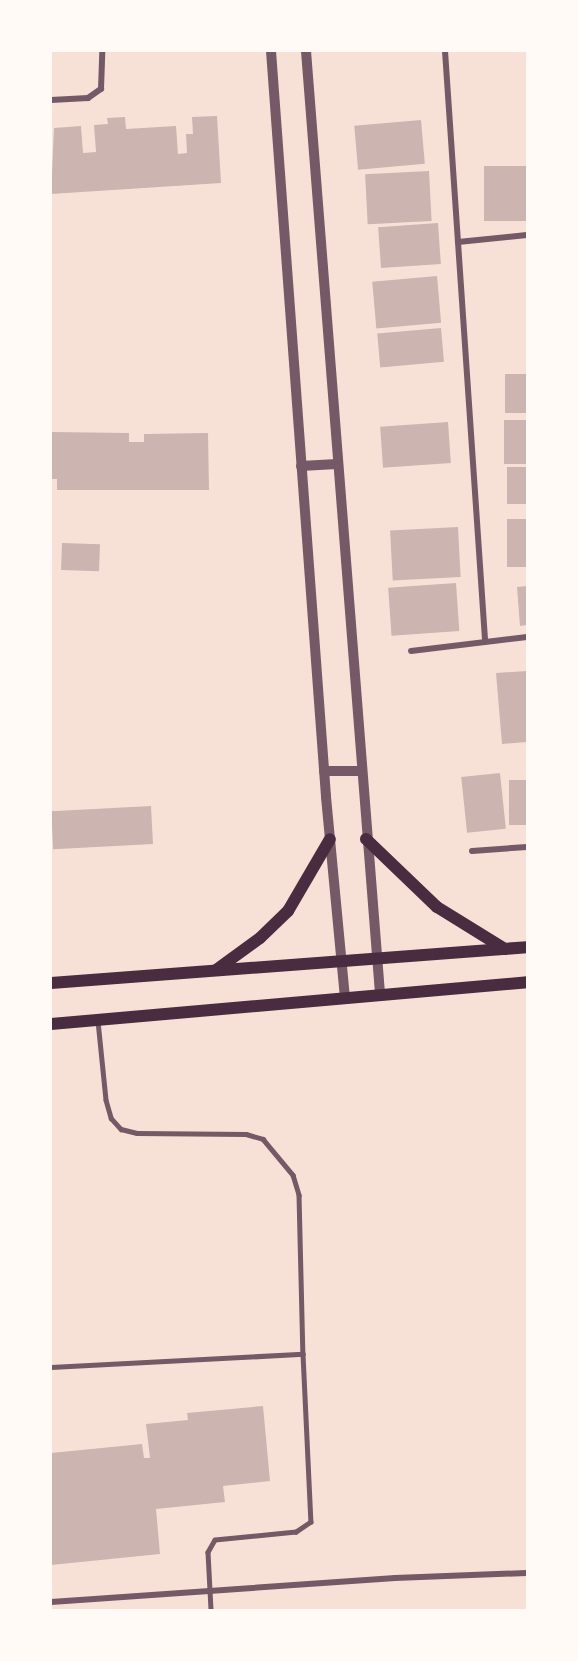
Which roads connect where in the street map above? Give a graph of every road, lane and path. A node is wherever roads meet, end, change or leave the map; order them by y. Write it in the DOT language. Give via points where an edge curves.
graph roads {
  1 [pos="102,51"];
  2 [pos="271,51"];
  3 [pos="306,51"];
  4 [pos="445,51"];
  5 [pos="51,100"];
  6 [pos="527,235"];
  7 [pos="458,242"];
  8 [pos="337,465"];
  9 [pos="302,466"];
  10 [pos="527,637"];
  11 [pos="485,640"];
  12 [pos="411,651"];
  13 [pos="324,771"];
  14 [pos="360,771"];
  15 [pos="330,839"];
  16 [pos="366,839"];
  17 [pos="527,847"];
  18 [pos="472,851"];
  19 [pos="527,947"];
  20 [pos="505,949"];
  21 [pos="377,959"];
  22 [pos="342,962"];
  23 [pos="215,971"];
  24 [pos="527,982"];
  25 [pos="51,983"];
  26 [pos="380,994"];
  27 [pos="345,997"];
  28 [pos="98,1020"];
  29 [pos="51,1024"];
  30 [pos="303,1354"];
  31 [pos="51,1367"];
  32 [pos="527,1573"];
  33 [pos="210,1591"];
  34 [pos="51,1602"];
  35 [pos="211,1610"];
  1 -- 5 [label="street" via="101,89 88,98"];
  2 -- 9 [label="street"];
  3 -- 8 [label="street"];
  4 -- 7 [label="street"];
  6 -- 7 [label="street"];
  7 -- 11 [label="street"];
  8 -- 9 [label="street"];
  8 -- 14 [label="street"];
  9 -- 13 [label="street"];
  10 -- 11 [label="street"];
  11 -- 12 [label="street"];
  13 -- 14 [label="street"];
  13 -- 15 [label="street"];
  14 -- 16 [label="street"];
  15 -- 22 [label="street"];
  15 -- 23 [label="main road" via="288,911 260,938"];
  16 -- 20 [label="main road" via="437,907"];
  16 -- 21 [label="street"];
  17 -- 18 [label="street"];
  19 -- 20 [label="main road"];
  20 -- 21 [label="main road"];
  21 -- 22 [label="main road"];
  21 -- 26 [label="street"];
  22 -- 23 [label="main road"];
  22 -- 27 [label="street"];
  23 -- 25 [label="main road"];
  24 -- 26 [label="main road"];
  26 -- 27 [label="main road"];
  27 -- 28 [label="main road"];
  28 -- 29 [label="main road"];
  28 -- 30 [label="lane" via="106,1100 111,1118 121,1129 137,1133 246,1134 262,1139 293,1175 299,1195"];
  30 -- 31 [label="lane"];
  30 -- 33 [label="lane" via="312,1522 296,1532 216,1540 208,1552"];
  32 -- 33 [label="street"];
  33 -- 34 [label="street"];
  33 -- 35 [label="lane"];
}
